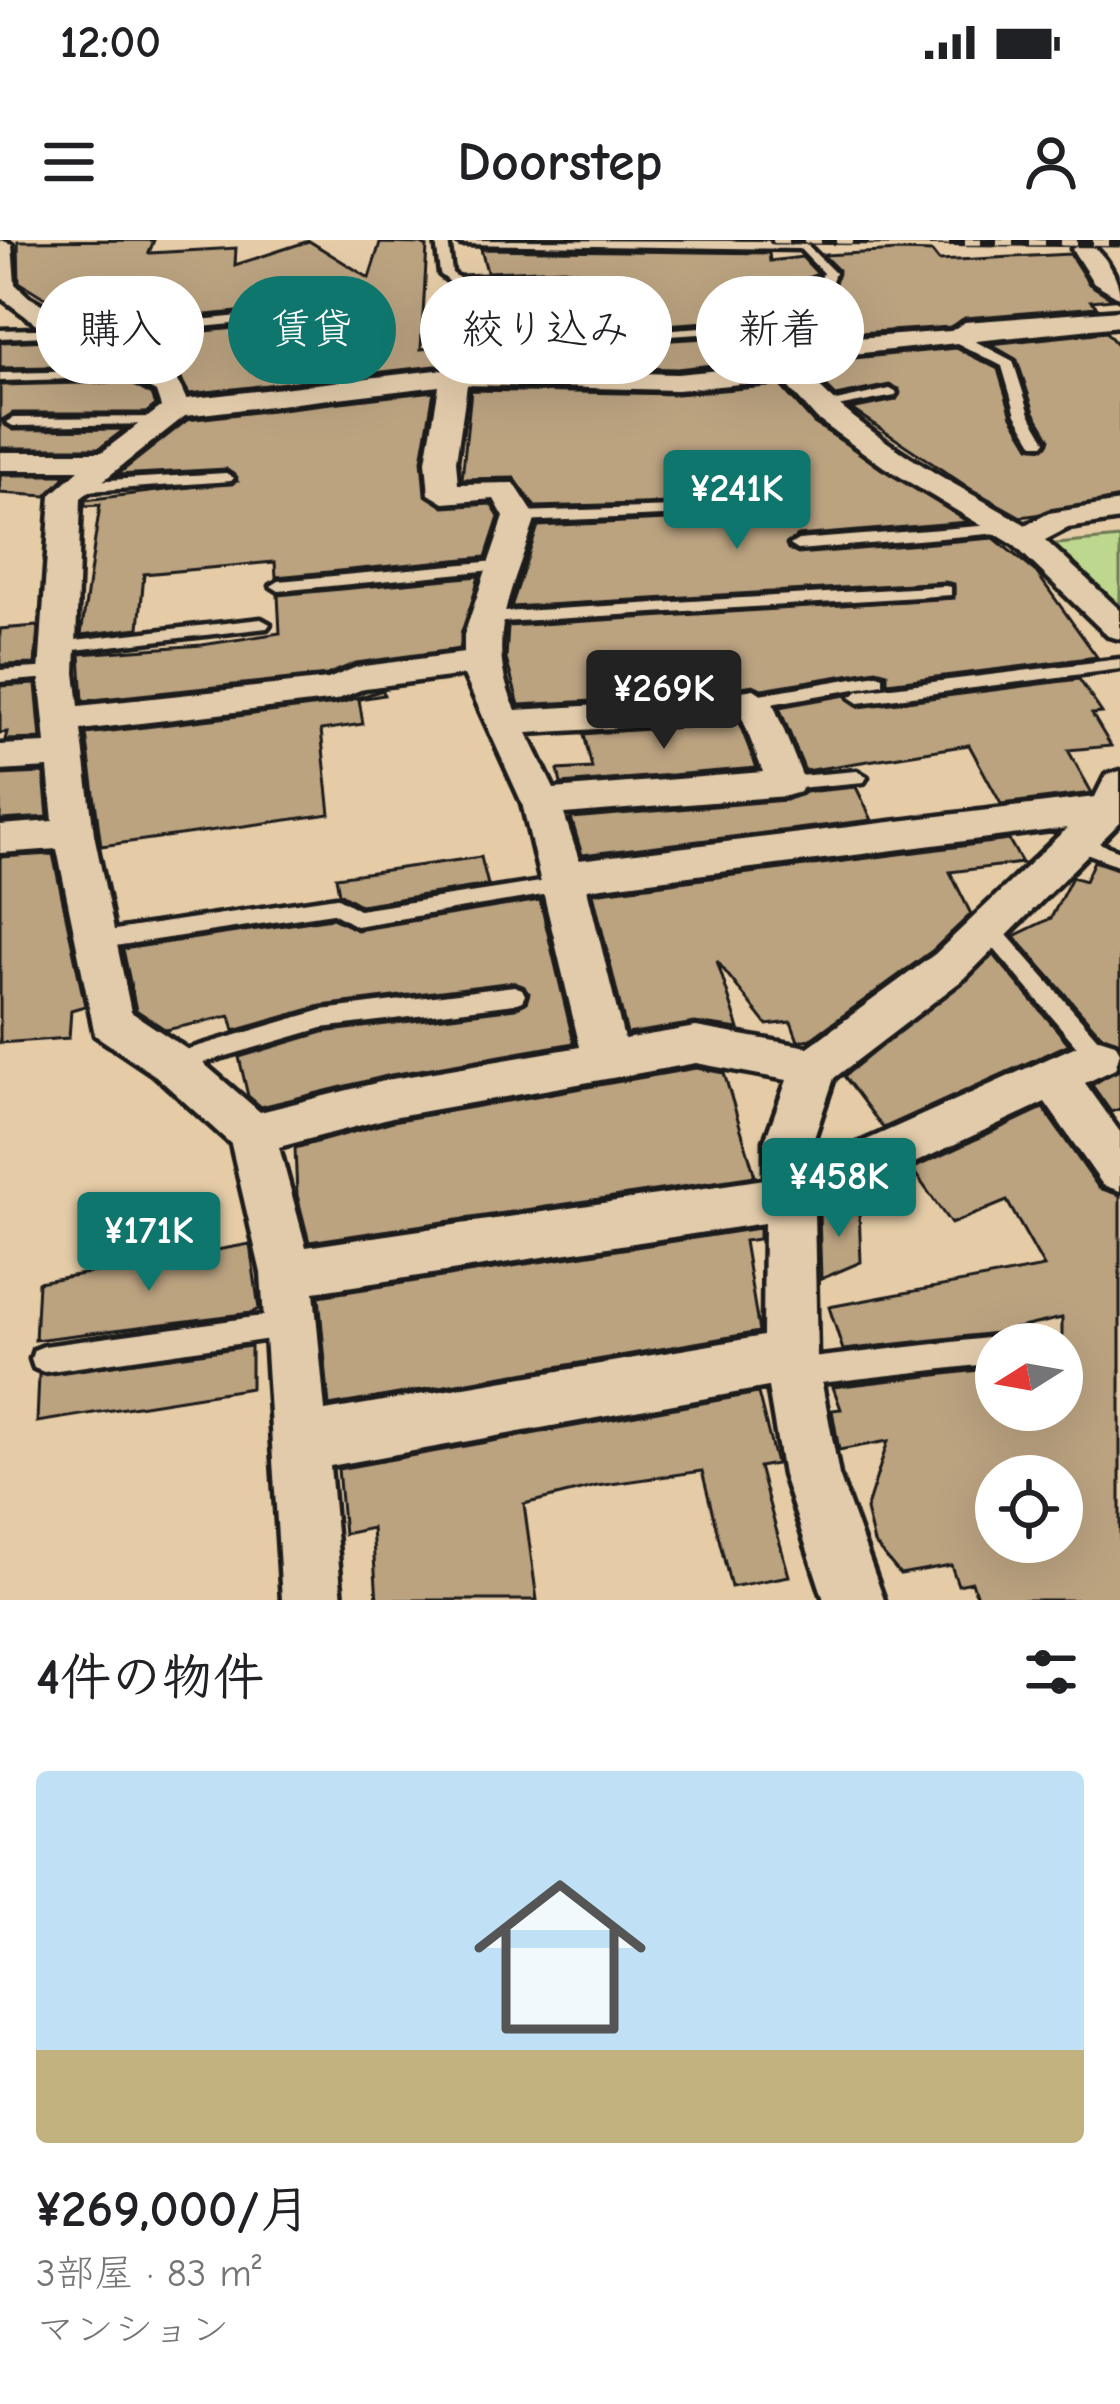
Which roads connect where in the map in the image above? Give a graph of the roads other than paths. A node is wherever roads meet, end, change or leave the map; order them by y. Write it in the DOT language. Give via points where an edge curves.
graph roads {
  1 [pos="442,240"];
  2 [pos="461,240"];
  3 [pos="0,244"];
  4 [pos="1084,249"];
  5 [pos="448,276"];
  6 [pos="828,276"];
  7 [pos="1120,290"];
  8 [pos="36,318"];
  9 [pos="1120,318"];
  10 [pos="0,334"];
  11 [pos="36,334"];
  12 [pos="960,338"];
  13 [pos="864,347"];
  14 [pos="36,376"];
  15 [pos="0,377"];
  16 [pos="420,380"];
  17 [pos="163,384"];
  18 [pos="458,384"];
  19 [pos="805,384"];
  20 [pos="890,393"];
  21 [pos="820,406"];
  22 [pos="169,414"];
  23 [pos="14,422"];
  24 [pos="1040,441"];
  25 [pos="0,461"];
  26 [pos="106,461"];
  27 [pos="226,478"];
  28 [pos="76,488"];
  29 [pos="706,511"];
  30 [pos="1120,511"];
  31 [pos="520,518"];
  32 [pos="1015,533"];
  33 [pos="798,545"];
  34 [pos="507,565"];
  35 [pos="279,586"];
  36 [pos="945,592"];
  37 [pos="488,618"];
  38 [pos="261,624"];
  39 [pos="1120,629"];
  40 [pos="57,660"];
  41 [pos="482,662"];
  42 [pos="1120,664"];
  43 [pos="0,676"];
  44 [pos="877,680"];
  45 [pos="859,698"];
  46 [pos="754,701"];
  47 [pos="505,722"];
  48 [pos="64,737"];
  49 [pos="0,758"];
  50 [pos="857,777"];
  51 [pos="786,783"];
  52 [pos="541,803"];
  53 [pos="1109,820"];
  54 [pos="74,834"];
  55 [pos="0,839"];
  56 [pos="565,881"];
  57 [pos="986,926"];
  58 [pos="95,941"];
  59 [pos="514,995"];
  60 [pos="1099,1056"];
  61 [pos="606,1061"];
  62 [pos="172,1063"];
  63 [pos="815,1067"];
  64 [pos="1053,1076"];
  65 [pos="252,1134"];
  66 [pos="1120,1170"];
  67 [pos="791,1197"];
  68 [pos="287,1274"];
  69 [pos="291,1324"];
  70 [pos="975,1352"];
  71 [pos="44,1359"];
  72 [pos="792,1365"];
  73 [pos="302,1443"];
  74 [pos="312,1600"];
  75 [pos="854,1600"];
  1 -- 5 [label="lane"];
  2 -- 6 [label="lane" via="803,245"];
  3 -- 8 [label="street" via="3,286"];
  4 -- 7 [label="street"];
  9 -- 12 [label="street" via="965,330"];
  10 -- 11 [label="lane"];
  12 -- 13 [label="street"];
  12 -- 24 [label="lane" via="1008,364"];
  14 -- 15 [label="lane"];
  16 -- 22 [label="street" via="292,391"];
  17 -- 22 [label="street"];
  18 -- 31 [label="street" via="441,461 444,494 503,489"];
  19 -- 21 [label="street"];
  20 -- 21 [label="lane"];
  21 -- 32 [label="street" via="948,497"];
  22 -- 23 [label="lane"];
  22 -- 26 [label="street"];
  25 -- 26 [label="street"];
  26 -- 28 [label="street"];
  27 -- 28 [label="lane"];
  28 -- 40 [label="street" via="63,512"];
  29 -- 31 [label="lane"];
  30 -- 32 [label="street"];
  31 -- 34 [label="street"];
  32 -- 33 [label="lane"];
  32 -- 39 [label="street"];
  34 -- 35 [label="lane"];
  34 -- 37 [label="street"];
  36 -- 37 [label="lane"];
  37 -- 41 [label="street"];
  38 -- 40 [label="lane"];
  40 -- 43 [label="lane"];
  40 -- 48 [label="street"];
  41 -- 47 [label="street"];
  41 -- 48 [label="street" via="357,678 336,689"];
  42 -- 45 [label="lane"];
  44 -- 46 [label="lane"];
  46 -- 47 [label="street"];
  46 -- 51 [label="street"];
  47 -- 52 [label="street"];
  48 -- 49 [label="street"];
  48 -- 54 [label="street"];
  50 -- 51 [label="lane"];
  51 -- 52 [label="street"];
  52 -- 56 [label="street"];
  53 -- 56 [label="street"];
  53 -- 57 [label="street"];
  54 -- 55 [label="street"];
  54 -- 58 [label="street"];
  56 -- 58 [label="lane" via="356,918 335,904"];
  56 -- 61 [label="street"];
  57 -- 60 [label="lane"];
  57 -- 63 [label="street" via="950,966"];
  58 -- 62 [label="street" via="111,1022"];
  59 -- 62 [label="lane" via="322,1018"];
  60 -- 64 [label="street"];
  61 -- 63 [label="street" via="696,1045"];
  61 -- 65 [label="street" via="392,1099"];
  62 -- 65 [label="street"];
  63 -- 67 [label="street" via="790,1141"];
  64 -- 66 [label="street"];
  64 -- 67 [label="street"];
  65 -- 68 [label="street"];
  67 -- 68 [label="street"];
  67 -- 72 [label="street"];
  68 -- 69 [label="street"];
  69 -- 71 [label="lane"];
  69 -- 73 [label="street"];
  70 -- 72 [label="lane"];
  72 -- 73 [label="street"];
  72 -- 75 [label="street" via="811,1475"];
  73 -- 74 [label="street"];
}
